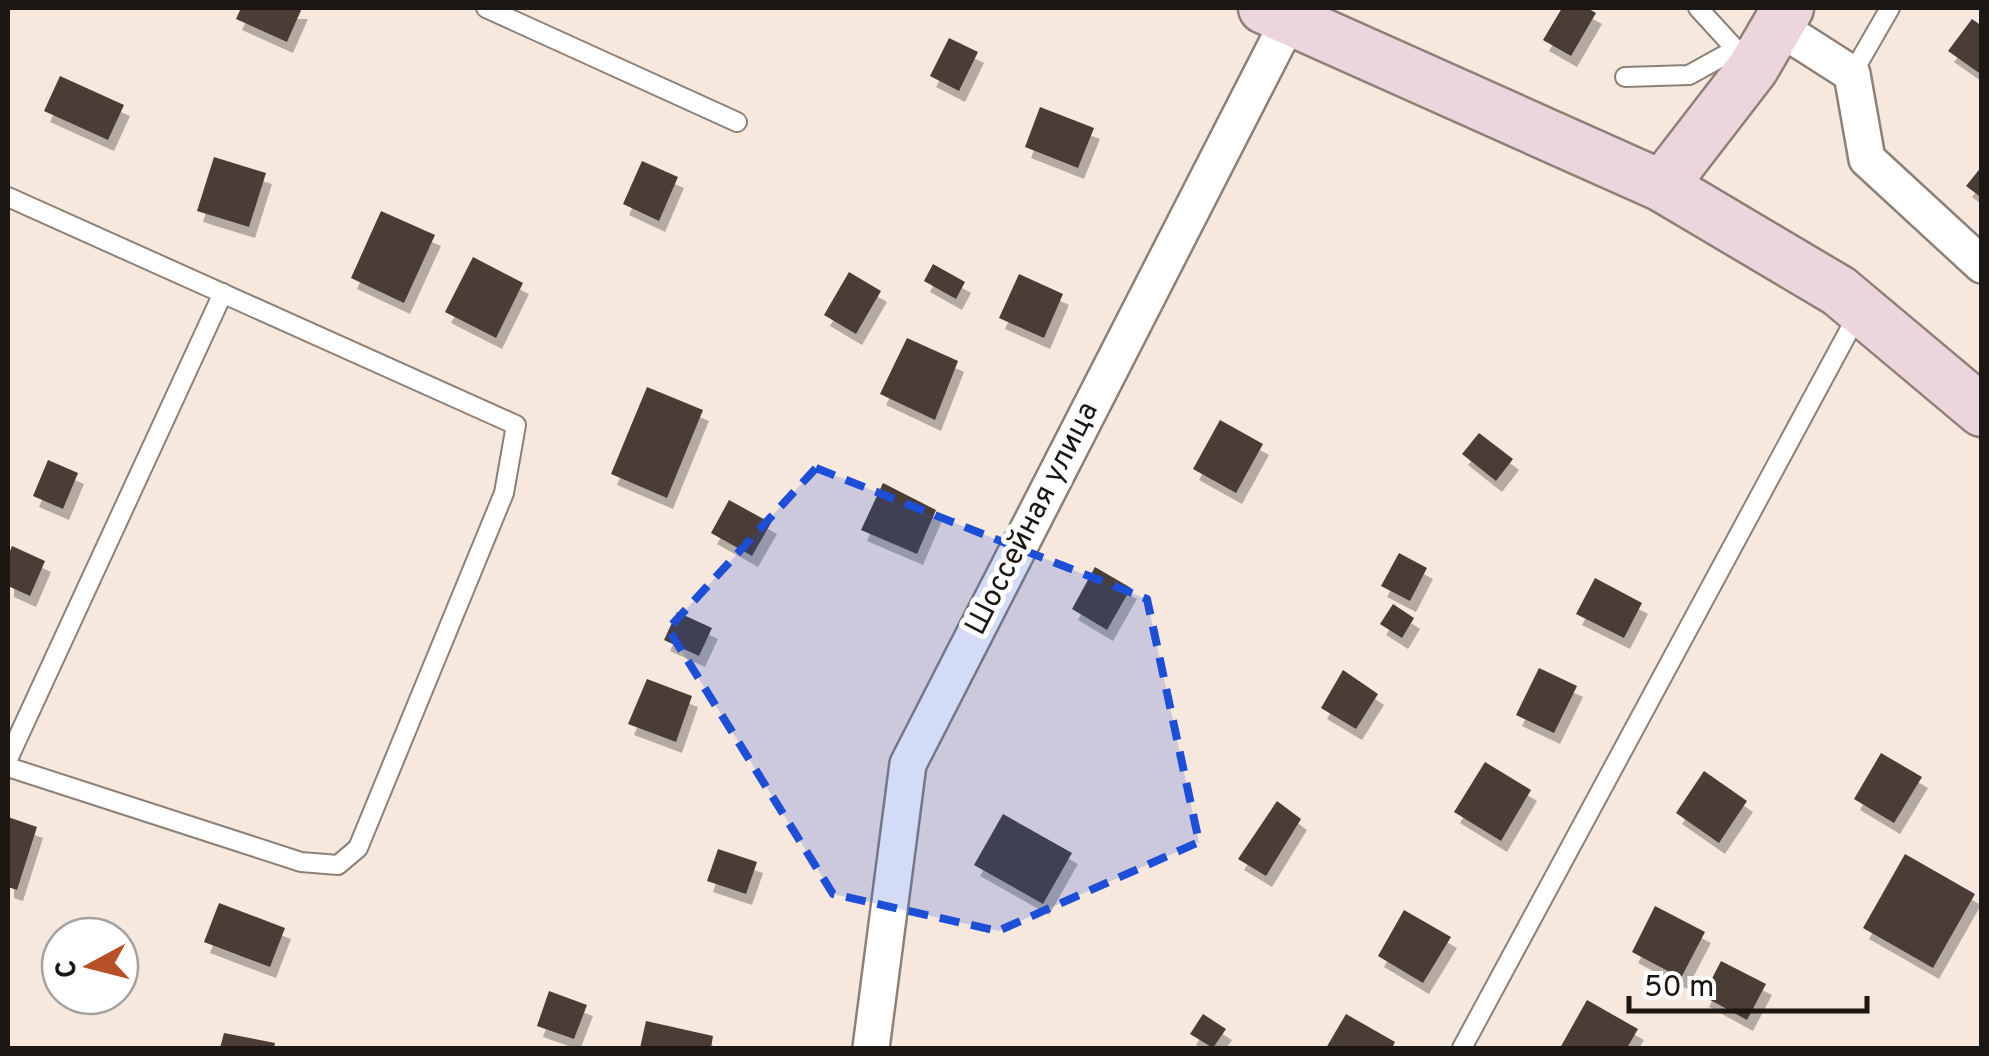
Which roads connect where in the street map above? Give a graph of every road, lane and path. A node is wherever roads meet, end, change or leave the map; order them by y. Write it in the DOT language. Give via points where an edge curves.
graph roads {
  1 [pos="486,8"];
  2 [pos="1698,8"];
  3 [pos="1890,8"];
  4 [pos="1277,13"];
  5 [pos="1763,38"];
  6 [pos="1852,74"];
  7 [pos="1625,77"];
  8 [pos="737,122"];
  9 [pos="1662,186"];
  10 [pos="8,197"];
  11 [pos="1982,266"];
  12 [pos="223,294"];
  13 [pos="1861,309"];
  14 [pos="1982,410"];
  15 [pos="8,759"];
  16 [pos="8,767"];
  17 [pos="871,1048"];
  18 [pos="1462,1048"];
  1 -- 8 [label="lane"];
  2 -- 5 [label="lane"];
  3 -- 6 [label="lane"];
  4 -- 9 [label="main road"];
  4 -- 17 [label="street, Шоссейная улица" via="908,764"];
  5 -- 6 [label="street"];
  5 -- 7 [label="lane" via="1689,75"];
  5 -- 9 [label="main road"];
  6 -- 11 [label="street" via="1866,159"];
  9 -- 13 [label="main road"];
  10 -- 12 [label="lane"];
  12 -- 15 [label="lane"];
  12 -- 16 [label="lane" via="516,425 504,493 358,848 338,865 301,862"];
  13 -- 14 [label="main road"];
  13 -- 18 [label="lane"];
}
